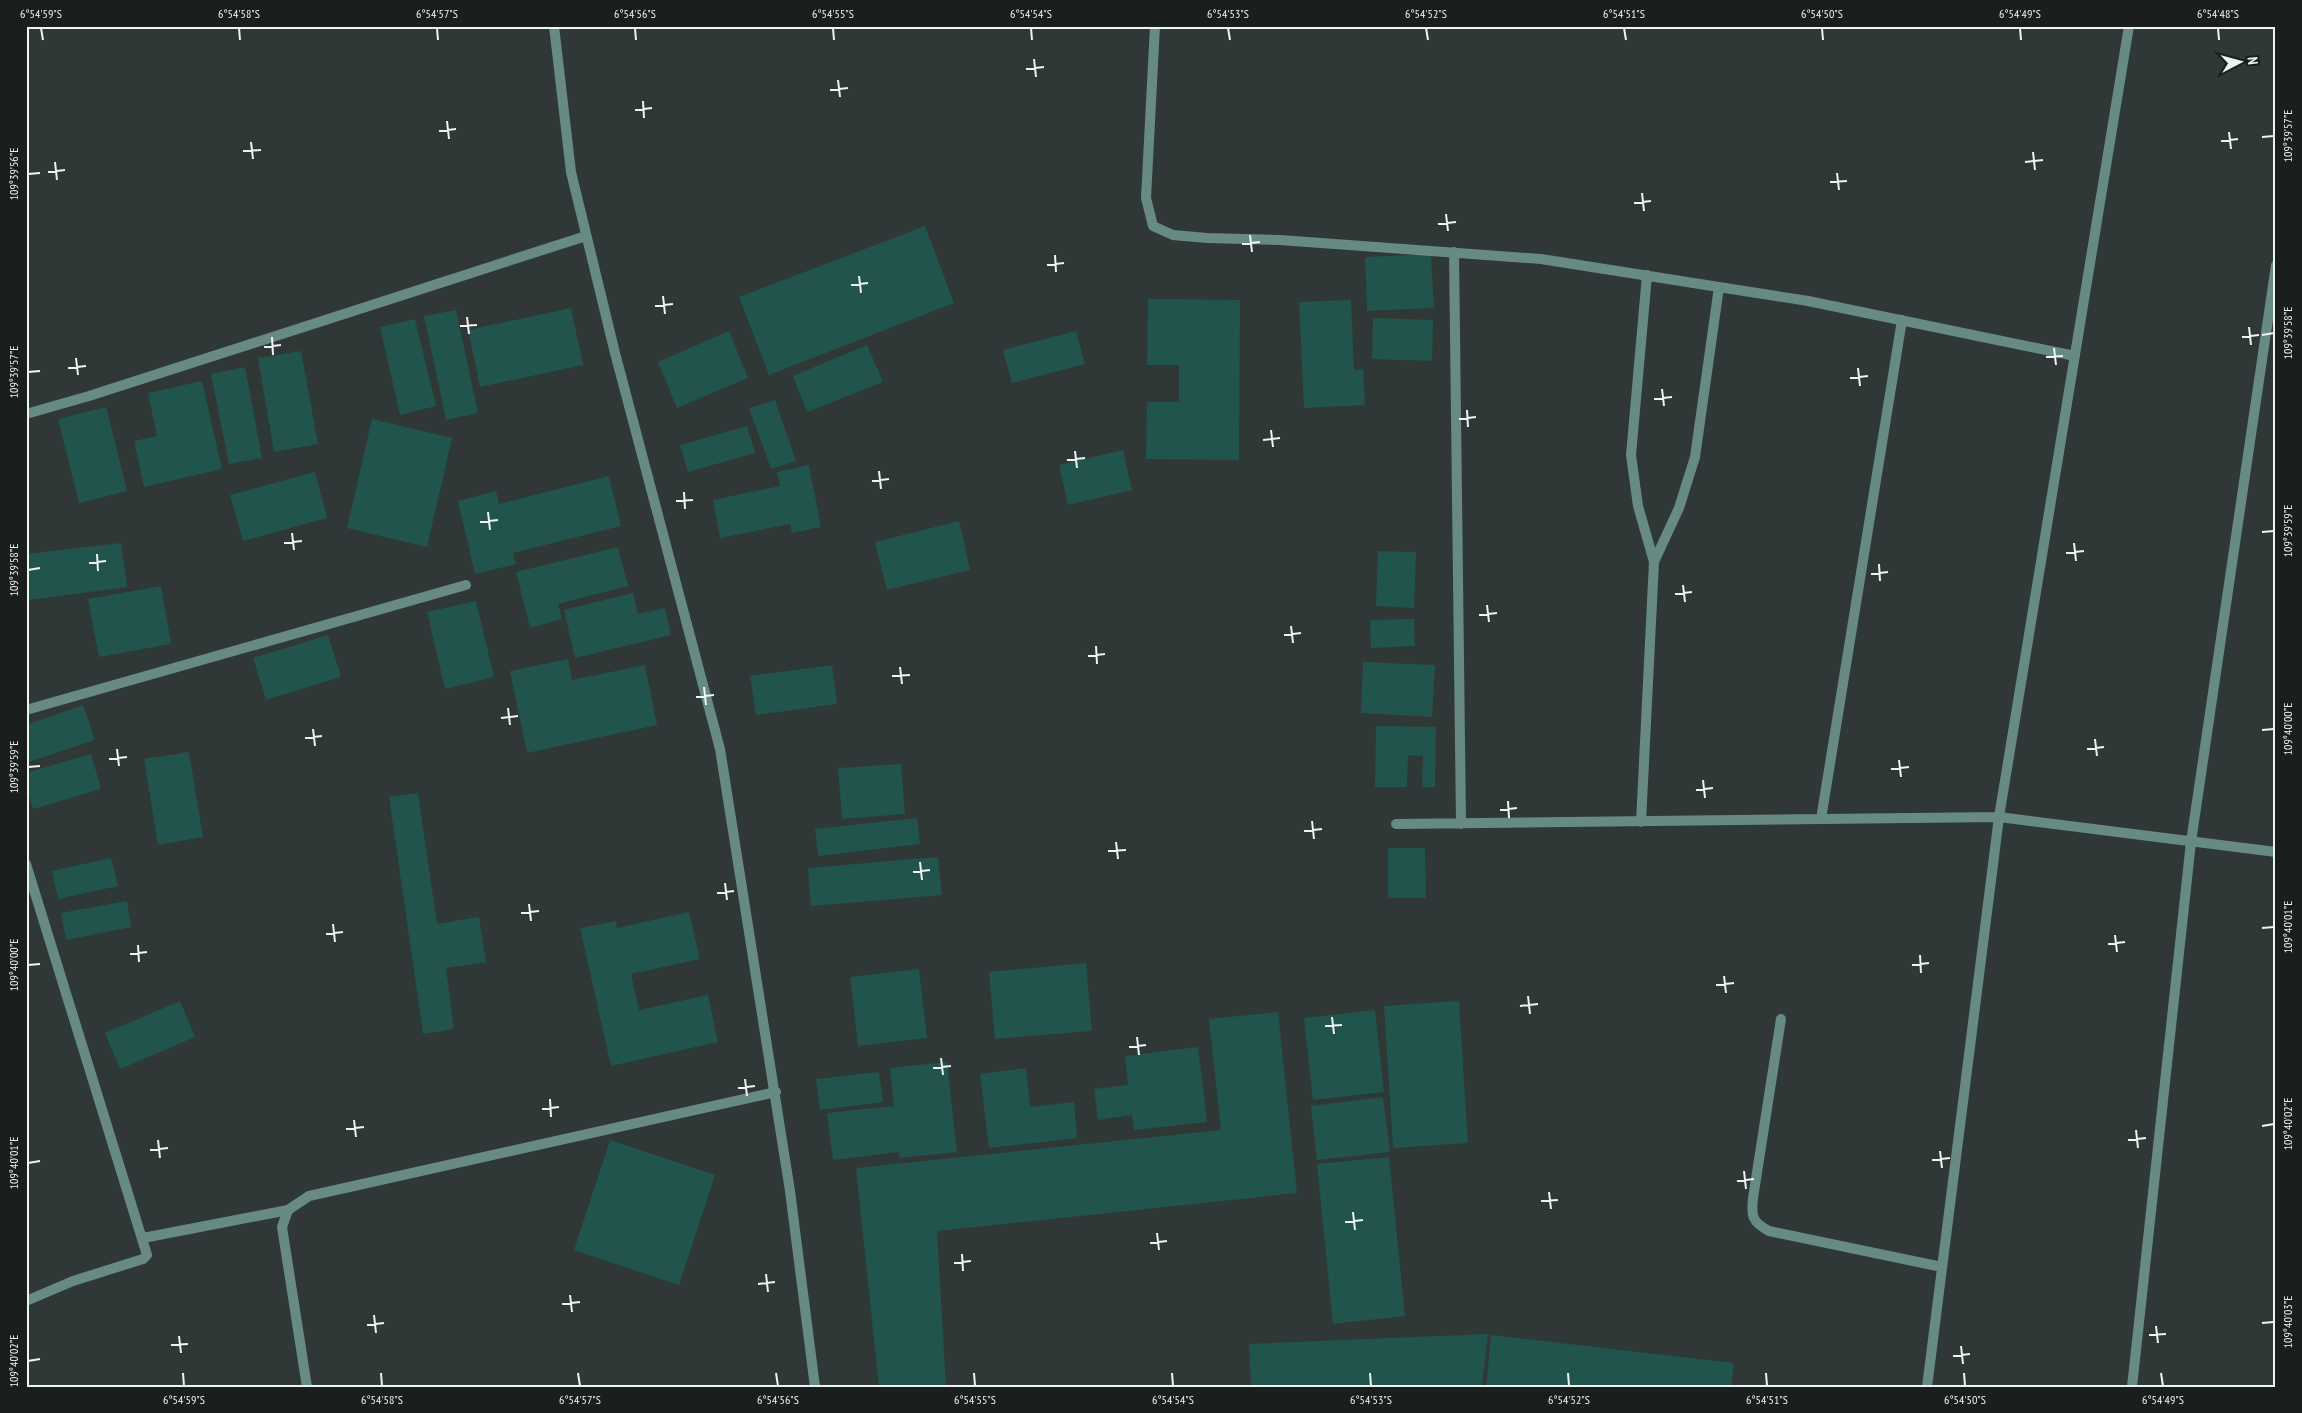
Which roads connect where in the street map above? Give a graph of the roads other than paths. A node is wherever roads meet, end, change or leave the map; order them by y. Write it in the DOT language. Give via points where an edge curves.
graph roads {
  1 [pos="554,26"];
  2 [pos="1155,26"];
  3 [pos="2129,26"];
  4 [pos="586,236"];
  5 [pos="1454,252"];
  6 [pos="2276,265"];
  7 [pos="1647,275"];
  8 [pos="1719,287"];
  9 [pos="1902,320"];
  10 [pos="2075,356"];
  11 [pos="26,414"];
  12 [pos="1654,562"];
  13 [pos="466,585"];
  14 [pos="26,710"];
  15 [pos="1999,817"];
  16 [pos="1821,820"];
  17 [pos="1641,822"];
  18 [pos="1396,824"];
  19 [pos="1461,824"];
  20 [pos="2191,842"];
  21 [pos="2276,852"];
  22 [pos="26,864"];
  23 [pos="1781,1019"];
  24 [pos="776,1092"];
  25 [pos="288,1210"];
  26 [pos="143,1238"];
  27 [pos="1942,1267"];
  28 [pos="26,1301"];
  29 [pos="306,1387"];
  30 [pos="815,1387"];
  31 [pos="1927,1387"];
  32 [pos="2132,1387"];
  1 -- 4 [label="street" via="571,172"];
  2 -- 5 [label="street" via="1146,198 1153,226 1173,235 1207,238"];
  3 -- 10 [label="street"];
  4 -- 11 [label="street"];
  4 -- 24 [label="street" via="720,749"];
  5 -- 7 [label="street" via="1542,259"];
  5 -- 19 [label="street"];
  6 -- 20 [label="street"];
  7 -- 8 [label="street"];
  7 -- 12 [label="street" via="1631,455 1638,506"];
  8 -- 9 [label="street"];
  8 -- 12 [label="street" via="1696,457 1679,508"];
  9 -- 10 [label="street"];
  9 -- 16 [label="street"];
  10 -- 15 [label="street"];
  12 -- 17 [label="street"];
  13 -- 14 [label="street"];
  15 -- 16 [label="street"];
  15 -- 20 [label="street"];
  15 -- 27 [label="street"];
  16 -- 17 [label="street"];
  17 -- 19 [label="street"];
  18 -- 19 [label="street"];
  20 -- 21 [label="street"];
  20 -- 32 [label="street"];
  22 -- 26 [label="street"];
  23 -- 27 [label="street" via="1751,1213 1757,1225 1769,1231"];
  24 -- 25 [label="street" via="331,1190 309,1196"];
  24 -- 30 [label="street"];
  25 -- 26 [label="street"];
  25 -- 29 [label="street" via="282,1227"];
  26 -- 28 [label="street" via="147,1254 143,1259 73,1281"];
  27 -- 31 [label="street"];
}
